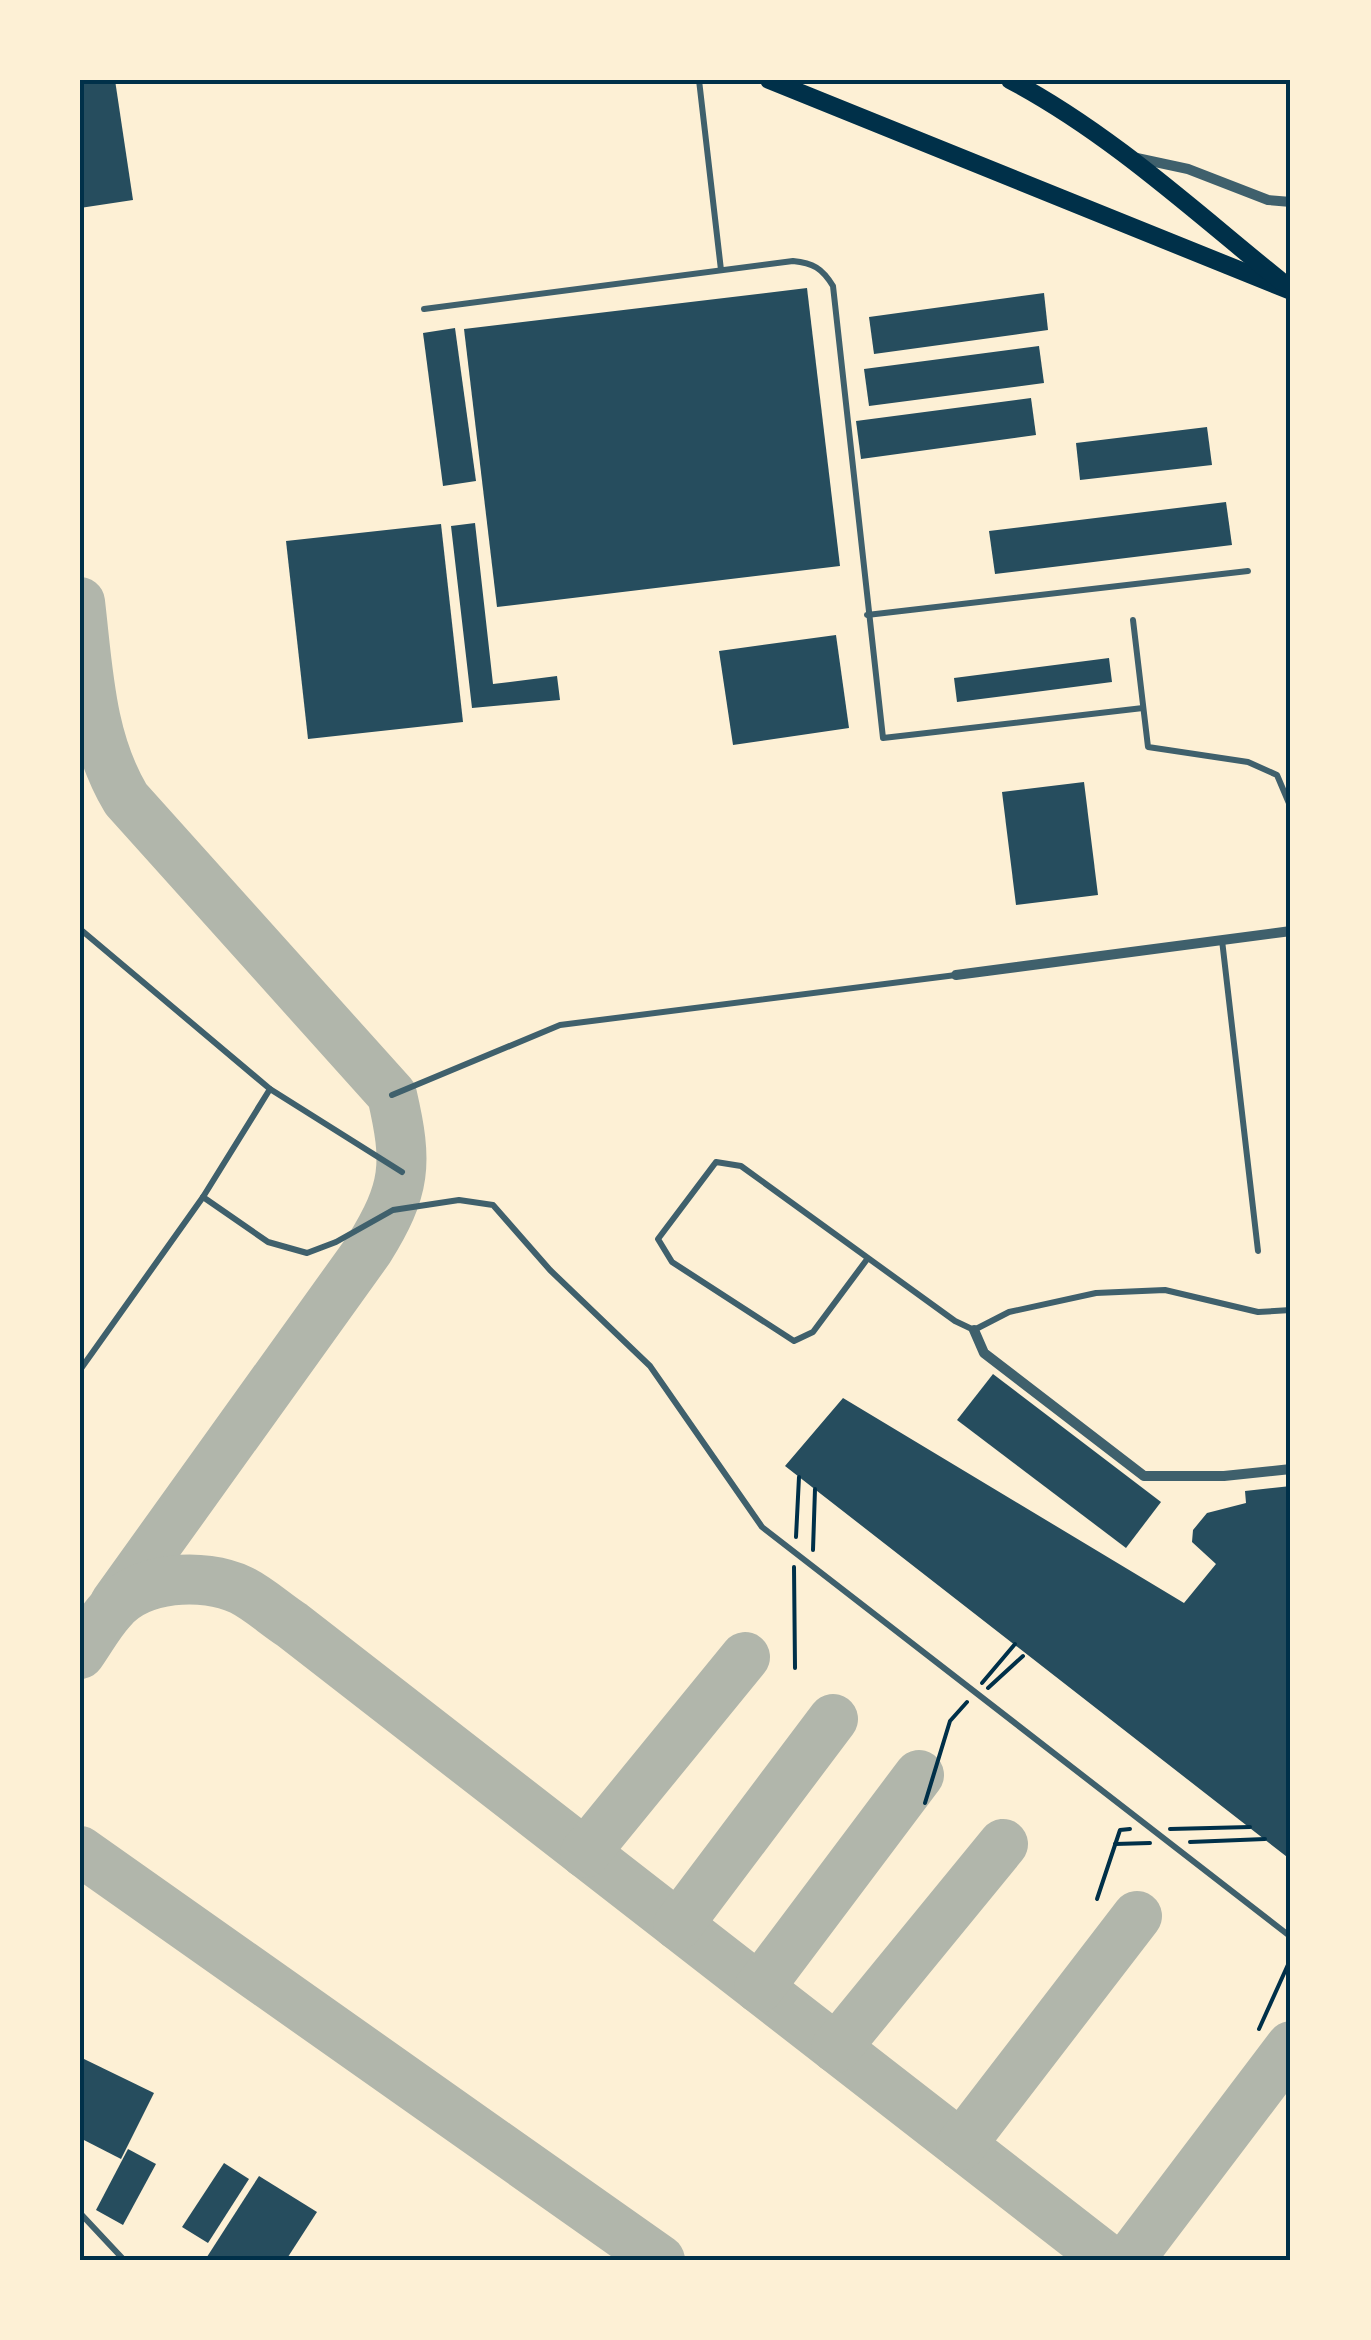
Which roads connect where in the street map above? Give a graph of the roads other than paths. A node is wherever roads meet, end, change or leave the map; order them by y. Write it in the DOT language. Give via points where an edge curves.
graph roads {
  1 [pos="699,80"];
  2 [pos="769,80"];
  3 [pos="1010,80"];
  4 [pos="1126,155"];
  5 [pos="1291,202"];
  6 [pos="721,270"];
  7 [pos="1291,290"];
  8 [pos="424,309"];
  9 [pos="1248,571"];
  10 [pos="868,615"];
  11 [pos="1133,620"];
  12 [pos="1144,708"];
  13 [pos="1291,808"];
  14 [pos="80,928"];
  15 [pos="1291,931"];
  16 [pos="1222,940"];
  17 [pos="956,975"];
  18 [pos="270,1090"];
  19 [pos="392,1095"];
  20 [pos="402,1172"];
  21 [pos="203,1196"];
  22 [pos="1258,1251"];
  23 [pos="868,1258"];
  24 [pos="1291,1310"];
  25 [pos="974,1330"];
  26 [pos="80,1370"];
  27 [pos="1291,1468"];
  28 [pos="1291,1937"];
  29 [pos="80,2213"];
  30 [pos="124,2260"];
  1 -- 6 [label="lane"];
  2 -- 7 [label="main road"];
  3 -- 4 [label="main road"];
  4 -- 5 [label="street"];
  4 -- 7 [label="main road"];
  6 -- 8 [label="lane"];
  6 -- 10 [label="lane" via="812,262 834,286"];
  9 -- 10 [label="lane"];
  10 -- 12 [label="lane" via="883,738"];
  11 -- 12 [label="lane"];
  12 -- 13 [label="lane" via="1148,746 1248,762 1276,775"];
  14 -- 18 [label="lane"];
  15 -- 16 [label="street"];
  16 -- 17 [label="street"];
  16 -- 22 [label="lane"];
  17 -- 19 [label="lane" via="560,1025"];
  18 -- 20 [label="lane"];
  18 -- 21 [label="lane"];
  21 -- 26 [label="lane"];
  21 -- 28 [label="lane" via="268,1242 307,1253 393,1210 459,1200 493,1205 650,1366 762,1526"];
  23 -- 23 [label="lane" via="741,1166 716,1162 658,1239 672,1262 794,1341 814,1332"];
  23 -- 25 [label="lane"];
  24 -- 25 [label="lane" via="1258,1312 1166,1290 1096,1292 1008,1312"];
  25 -- 27 [label="street" via="984,1353 1144,1476"];
  29 -- 30 [label="lane"];
}
